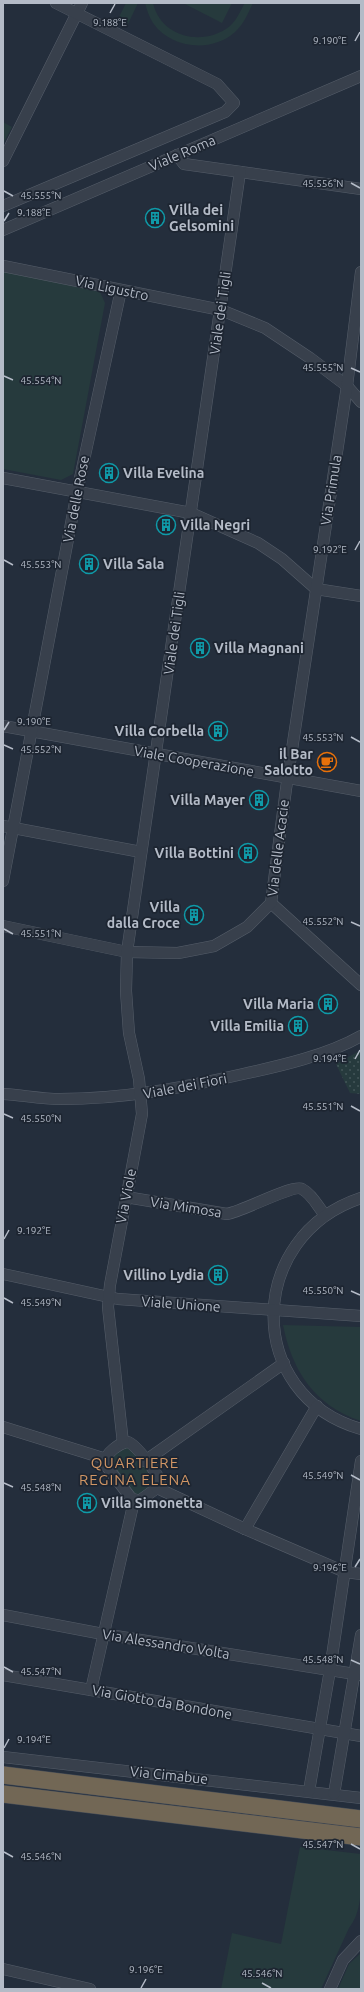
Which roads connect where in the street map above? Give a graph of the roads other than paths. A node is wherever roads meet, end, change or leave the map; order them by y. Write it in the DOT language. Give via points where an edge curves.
graph roads {
  1 [pos="56,3"];
  2 [pos="82,3"];
  3 [pos="76,13"];
  4 [pos="361,76"];
  5 [pos="177,154"];
  6 [pos="3,161"];
  7 [pos="240,172"];
  8 [pos="361,189"];
  9 [pos="3,206"];
  10 [pos="3,230"];
  11 [pos="3,266"];
  12 [pos="361,272"];
  13 [pos="121,290"];
  14 [pos="221,310"];
  15 [pos="347,386"];
  16 [pos="361,402"];
  17 [pos="3,478"];
  18 [pos="77,492"];
  19 [pos="191,513"];
  20 [pos="316,589"];
  21 [pos="361,596"];
  22 [pos="3,726"];
  23 [pos="31,732"];
  24 [pos="156,755"];
  25 [pos="288,778"];
  26 [pos="361,791"];
  27 [pos="8,827"];
  28 [pos="141,852"];
  29 [pos="4,875"];
  30 [pos="271,903"];
  31 [pos="3,926"];
  32 [pos="127,952"];
  33 [pos="361,985"];
  34 [pos="361,1036"];
  35 [pos="3,1094"];
  36 [pos="141,1095"];
  37 [pos="126,1197"];
  38 [pos="361,1198"];
  39 [pos="325,1215"];
  40 [pos="3,1274"];
  41 [pos="108,1298"];
  42 [pos="273,1311"];
  43 [pos="361,1316"];
  44 [pos="284,1363"];
  45 [pos="317,1406"];
  46 [pos="3,1428"];
  47 [pos="361,1429"];
  48 [pos="123,1443"];
  49 [pos="106,1459"];
  50 [pos="146,1461"];
  51 [pos="361,1461"];
  52 [pos="158,1488"];
  53 [pos="134,1501"];
  54 [pos="245,1529"];
  55 [pos="345,1572"];
  56 [pos="361,1574"];
  57 [pos="3,1615"];
  58 [pos="103,1634"];
  59 [pos="361,1636"];
  60 [pos="330,1670"];
  61 [pos="3,1675"];
  62 [pos="358,1675"];
  63 [pos="91,1690"];
  64 [pos="321,1729"];
  65 [pos="346,1734"];
  66 [pos="361,1736"];
  67 [pos="3,1757"];
  68 [pos="3,1775"];
  69 [pos="309,1791"];
  70 [pos="3,1794"];
  71 [pos="334,1794"];
  72 [pos="361,1798"];
  73 [pos="361,1819"];
  74 [pos="361,1837"];
  75 [pos="361,1942"];
  76 [pos="3,1969"];
  77 [pos="90,1989"];
  78 [pos="330,1989"];
  1 -- 3 [label="street"];
  2 -- 3 [label="street"];
  3 -- 6 [label="street"];
  3 -- 9 [label="street, Viale Roma" via="217,84 234,103 225,112"];
  4 -- 5 [label="street, Viale Roma"];
  5 -- 7 [label="street" via="184,164"];
  5 -- 10 [label="street, Viale Roma"];
  7 -- 8 [label="street"];
  7 -- 14 [label="street, Viale dei Tigli"];
  11 -- 13 [label="street, Via Ligustro"];
  12 -- 15 [label="street, Via Primula"];
  13 -- 14 [label="street, Via Ligustro"];
  13 -- 18 [label="street, Via delle Rose"];
  14 -- 15 [label="street, Via Ligustro" via="265,328"];
  14 -- 19 [label="street, Viale dei Tigli"];
  15 -- 16 [label="street, Via Ligustro"];
  15 -- 20 [label="street, Via Primula"];
  17 -- 18 [label="street"];
  18 -- 19 [label="street"];
  18 -- 23 [label="street, Via delle Rose"];
  19 -- 20 [label="street" via="258,543 282,559"];
  19 -- 24 [label="street, Viale dei Tigli"];
  20 -- 21 [label="street"];
  20 -- 25 [label="street, Via Primula"];
  22 -- 23 [label="street, Viale Cooperazione"];
  23 -- 24 [label="street, Viale Cooperazione"];
  23 -- 27 [label="street, Via delle Rose"];
  24 -- 25 [label="street, Viale Cooperazione"];
  24 -- 28 [label="street, Viale dei Tigli"];
  25 -- 26 [label="street, Viale Cooperazione"];
  25 -- 30 [label="street, Via delle Acacie"];
  27 -- 28 [label="street"];
  27 -- 29 [label="street, Via delle Rose"];
  28 -- 32 [label="street, Viale dei Tigli"];
  30 -- 32 [label="street, Via delle Acacie" via="248,927 214,946 178,953"];
  30 -- 33 [label="street"];
  31 -- 32 [label="street, Via delle Acacie"];
  32 -- 36 [label="street, Viale dei Tigli" via="129,1033"];
  34 -- 36 [label="street, Viale dei Fiori" via="319,1054 275,1068"];
  35 -- 36 [label="street, Viale dei Fiori" via="60,1099"];
  36 -- 37 [label="street, Via Viole" via="142,1114"];
  37 -- 39 [label="street, Via Mimosa" via="227,1214 299,1188 307,1192"];
  37 -- 41 [label="street, Via Viole"];
  38 -- 39 [label="street"];
  39 -- 42 [label="street" via="302,1235 286,1259 277,1283"];
  40 -- 41 [label="street, Viale Unione"];
  41 -- 42 [label="street, Viale Unione"];
  41 -- 48 [label="street, Via Viole"];
  42 -- 43 [label="street, Viale Unione"];
  42 -- 44 [label="street" via="276,1336"];
  44 -- 45 [label="street" via="298,1386"];
  44 -- 50 [label="street"];
  45 -- 47 [label="street" via="342,1422"];
  45 -- 54 [label="street"];
  46 -- 49 [label="street"];
  48 -- 49 [label="street"];
  48 -- 50 [label="street" via="132,1444"];
  49 -- 53 [label="street" via="108,1468"];
  50 -- 52 [label="street" via="159,1478"];
  51 -- 55 [label="street"];
  52 -- 53 [label="street" via="143,1500"];
  52 -- 54 [label="street"];
  53 -- 58 [label="street"];
  54 -- 55 [label="street"];
  55 -- 56 [label="street"];
  55 -- 60 [label="street"];
  57 -- 58 [label="street, Via Alessandro Volta"];
  58 -- 60 [label="street, Via Alessandro Volta"];
  58 -- 63 [label="street"];
  59 -- 62 [label="street"];
  60 -- 62 [label="street, Via Alessandro Volta"];
  60 -- 64 [label="street"];
  61 -- 63 [label="street, Via Giotto da Bondone"];
  62 -- 65 [label="street"];
  63 -- 64 [label="street, Via Giotto da Bondone"];
  64 -- 65 [label="street, Via Giotto da Bondone"];
  64 -- 69 [label="street"];
  65 -- 66 [label="street, Via Giotto da Bondone"];
  65 -- 71 [label="street"];
  67 -- 69 [label="street, Via Cimabue"];
  68 -- 73 [label="highway"];
  69 -- 71 [label="street, Via Cimabue"];
  70 -- 74 [label="highway"];
  71 -- 72 [label="street, Via Cimabue"];
  75 -- 78 [label="street" via="343,1960"];
  76 -- 77 [label="street"];
}
